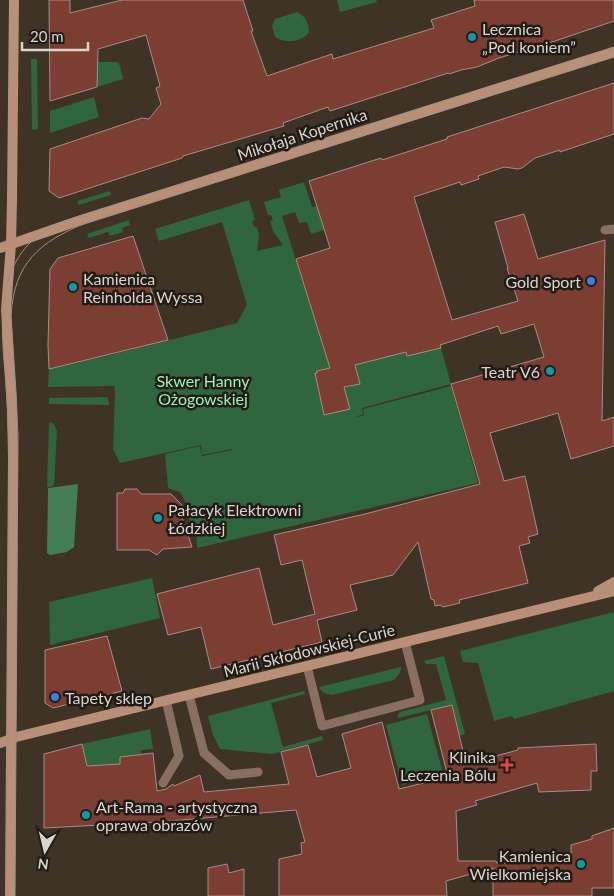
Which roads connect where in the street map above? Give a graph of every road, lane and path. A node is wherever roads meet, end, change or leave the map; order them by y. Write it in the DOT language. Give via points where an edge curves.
graph roads {
  1 [pos="14,0"];
  2 [pos="614,52"];
  3 [pos="11,244"];
  4 [pos="0,248"];
  5 [pos="614,582"];
  6 [pos="614,591"];
  7 [pos="586,598"];
  8 [pos="406,642"];
  9 [pos="307,666"];
  10 [pos="189,695"];
  11 [pos="166,700"];
  12 [pos="11,738"];
  13 [pos="0,742"];
  14 [pos="258,772"];
  15 [pos="163,783"];
  16 [pos="10,896"];
  1 -- 3 [label="street"];
  2 -- 3 [label="street, Mikołaja Kopernika"];
  3 -- 4 [label="street, Mikołaja Kopernika"];
  3 -- 12 [label="street" via="6,310 13,457"];
  5 -- 7 [label="street"];
  6 -- 7 [label="street, Marii Skłodowskiej-Curie"];
  7 -- 8 [label="street, Marii Skłodowskiej-Curie"];
  8 -- 9 [label="street, Marii Skłodowskiej-Curie"];
  8 -- 9 [label="lane" via="420,700 322,726"];
  9 -- 10 [label="street, Marii Skłodowskiej-Curie"];
  10 -- 11 [label="street, Marii Skłodowskiej-Curie"];
  10 -- 14 [label="lane" via="204,753 229,775"];
  11 -- 12 [label="street, Marii Skłodowskiej-Curie"];
  11 -- 15 [label="lane" via="180,756"];
  12 -- 13 [label="street, Marii Skłodowskiej-Curie"];
  12 -- 16 [label="street"];
}
